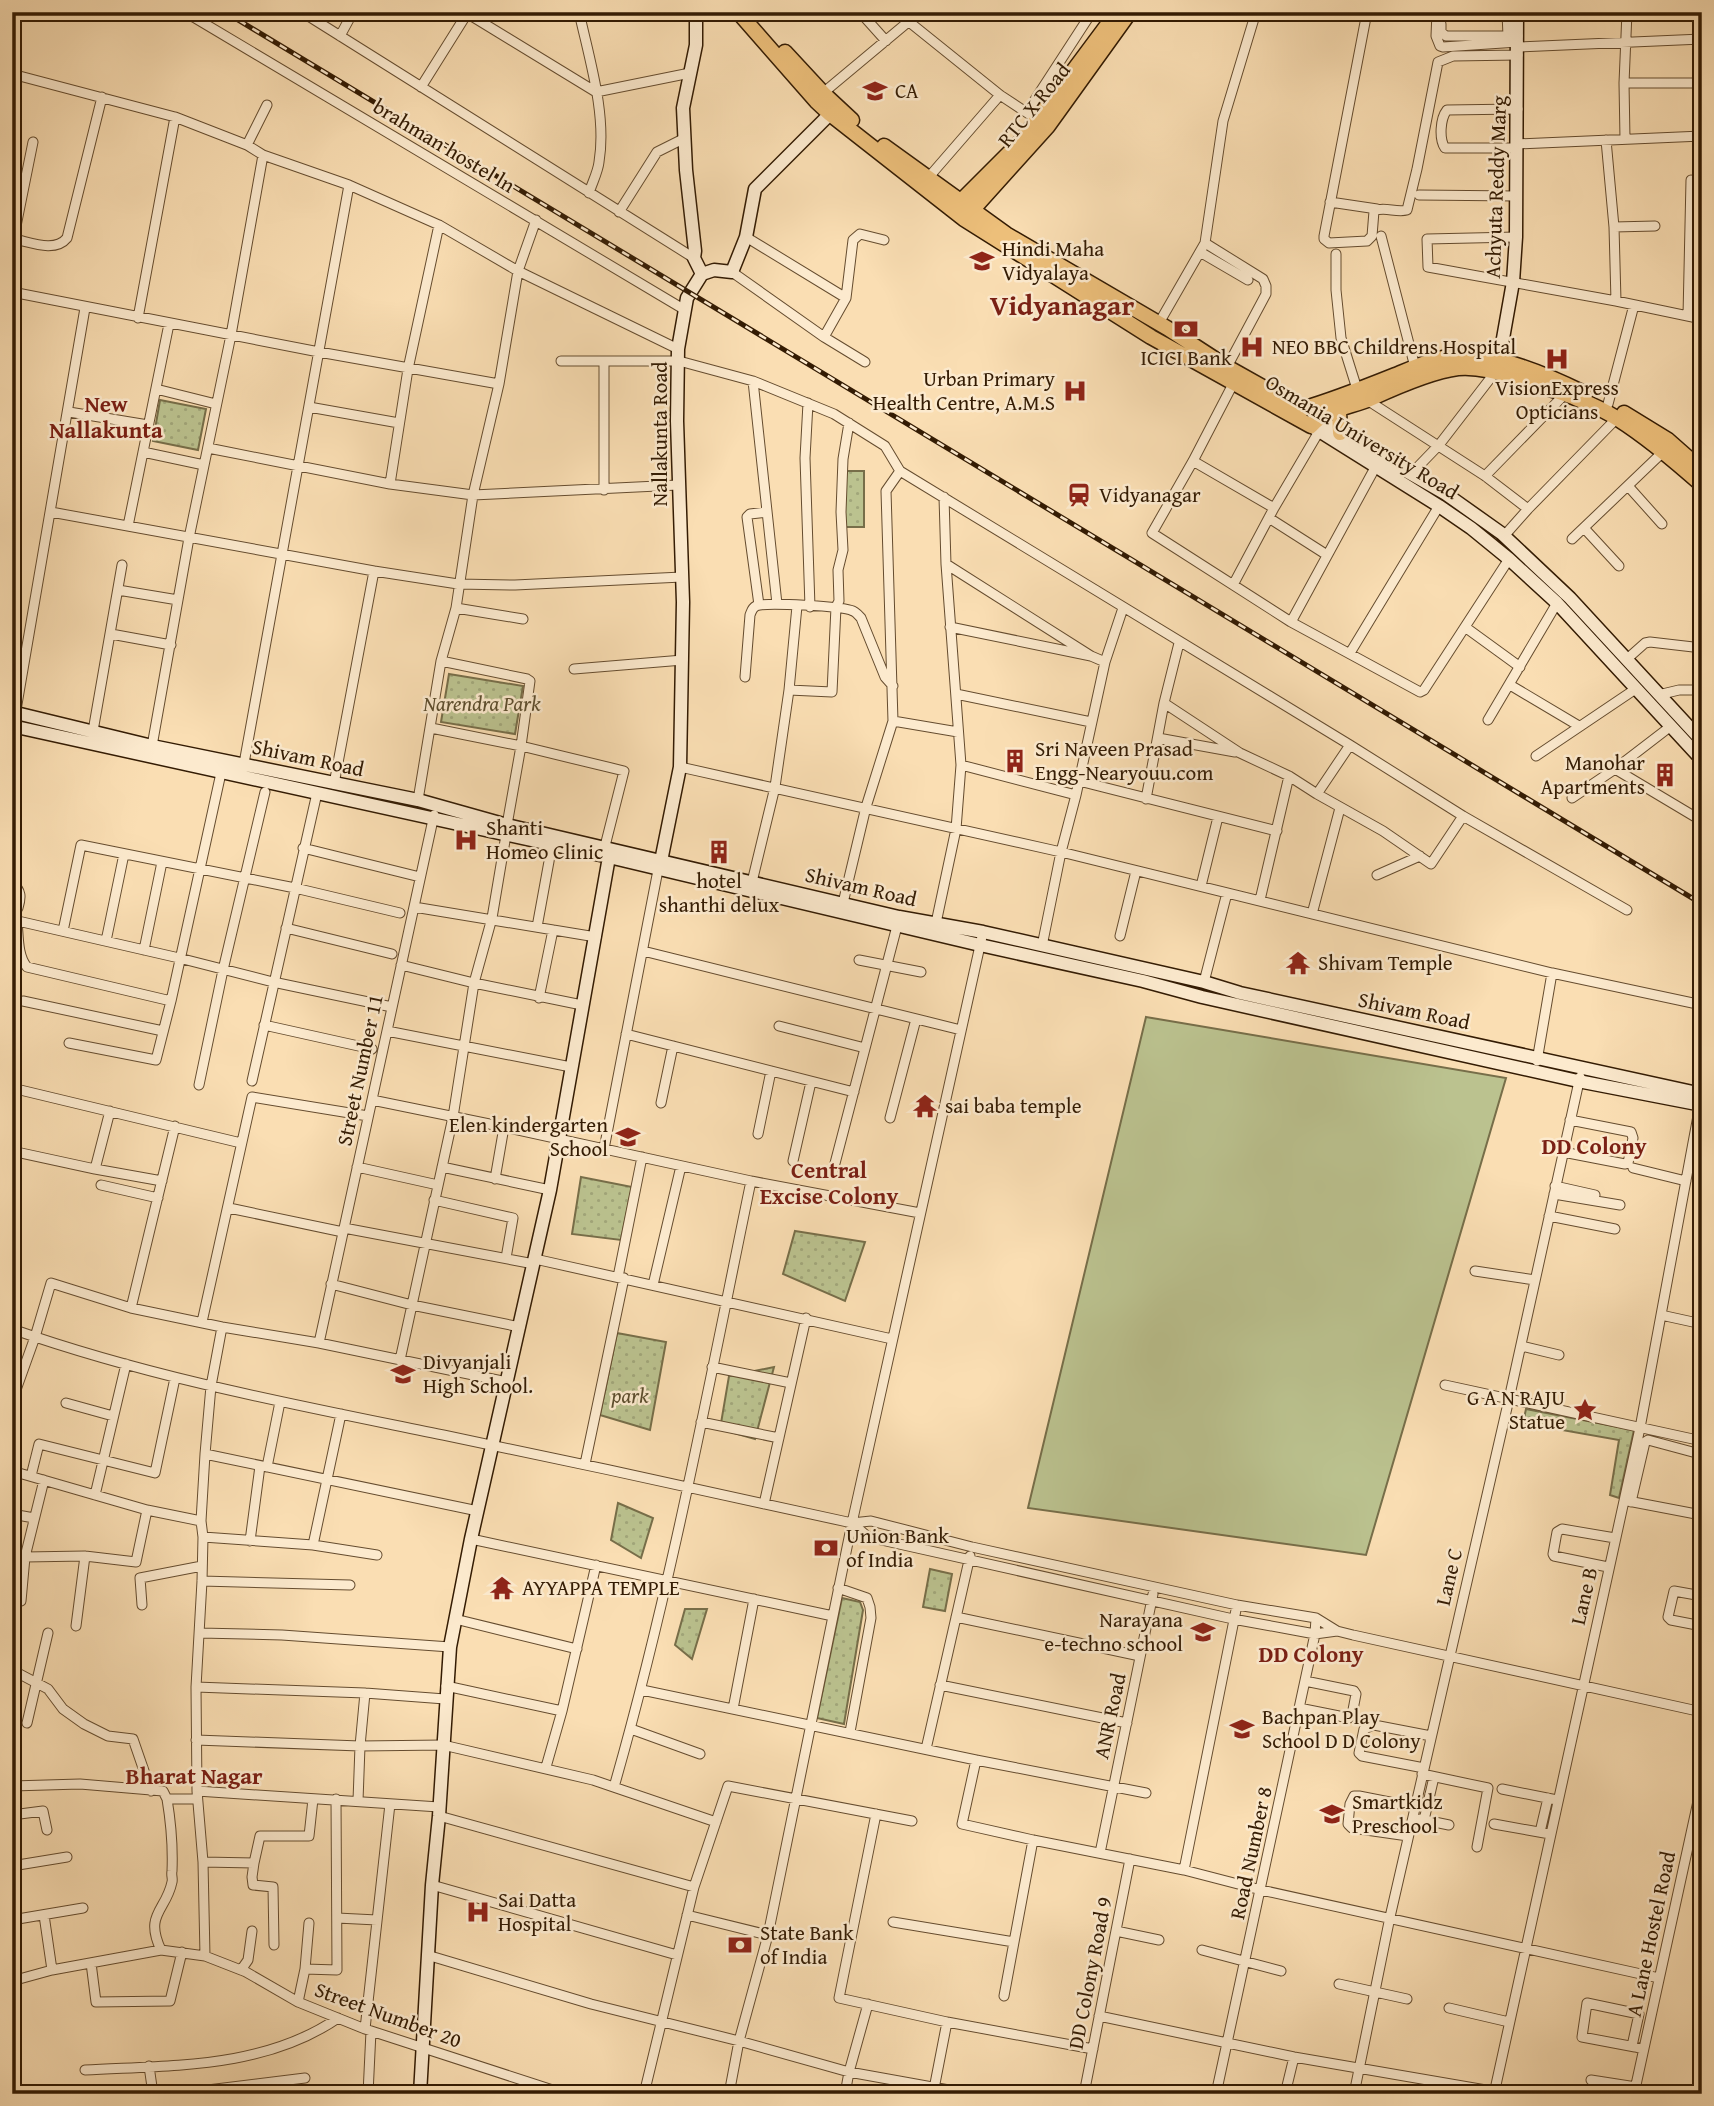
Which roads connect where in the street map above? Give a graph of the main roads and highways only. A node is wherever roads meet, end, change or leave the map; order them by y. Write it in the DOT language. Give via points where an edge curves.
graph roads {
  1 [pos="696,12"];
  2 [pos="737,12"];
  3 [pos="749,12"];
  4 [pos="1117,12"];
  5 [pos="1130,12"];
  6 [pos="1514,13"];
  7 [pos="830,114"];
  8 [pos="962,210"];
  9 [pos="702,274"];
  10 [pos="1497,366"];
  11 [pos="1362,395"];
  12 [pos="1339,410"];
  13 [pos="1299,413"];
  14 [pos="1318,424"];
  15 [pos="1340,433"];
  16 [pos="1702,470"];
  17 [pos="1702,485"];
  18 [pos="13,719"];
  19 [pos="1702,741"];
  20 [pos="1702,760"];
  21 [pos="243,771"];
  22 [pos="506,830"];
  23 [pos="607,852"];
  24 [pos="659,865"];
  25 [pos="1536,1064"];
  26 [pos="1701,1101"];
  27 [pos="420,2094"];
  1 -- 9 [label="main road" via="696,45 683,108 694,258"];
  2 -- 7 [label="main road"];
  3 -- 8 [label="main road" via="823,93"];
  4 -- 8 [label="main road, RTC X Road" via="1032,116 1021,141"];
  5 -- 8 [label="main road, RTC X Road" via="1048,126"];
  6 -- 10 [label="main road, Achyuta Reddy Marg" via="1516,237 1513,282"];
  7 -- 8 [label="main road"];
  7 -- 9 [label="main road" via="755,189 746,237 732,272"];
  8 -- 13 [label="main road, Osmania University Road" via="1159,323"];
  8 -- 13 [label="main road, Osmania University Road" via="1151,337 1233,384"];
  9 -- 24 [label="main road, Nallakunta Road" via="687,298 678,355 683,660 680,767"];
  10 -- 11 [label="main road" via="1445,370"];
  10 -- 11 [label="main road" via="1474,356 1454,356 1375,383"];
  10 -- 16 [label="main road" via="1559,381 1608,404 1668,440"];
  10 -- 17 [label="main road" via="1617,418"];
  11 -- 12 [label="main road"];
  11 -- 13 [label="main road"];
  12 -- 14 [label="main road"];
  12 -- 15 [label="main road"];
  13 -- 14 [label="main road, Osmania University Road"];
  14 -- 15 [label="main road, Osmania University Road"];
  14 -- 20 [label="main road, Osmania University Road" via="1509,559 1557,603"];
  15 -- 19 [label="main road, Osmania University Road" via="1504,536 1570,598"];
  18 -- 21 [label="main road, Shivam Road" via="93,731"];
  18 -- 21 [label="main road, Shivam Road" via="221,773"];
  21 -- 22 [label="main road, Shivam Road" via="317,793"];
  21 -- 22 [label="main road, Shivam Road" via="418,800"];
  22 -- 23 [label="main road, Shivam Road"];
  22 -- 23 [label="main road, Shivam Road" via="552,845"];
  23 -- 24 [label="main road, Shivam Road"];
  23 -- 27 [label="main road" via="550,1189 450,1647"];
  24 -- 25 [label="main road, Shivam Road" via="1202,997"];
  24 -- 25 [label="main road, Shivam Road" via="1204,982"];
  25 -- 26 [label="main road, Shivam Road"];
}
